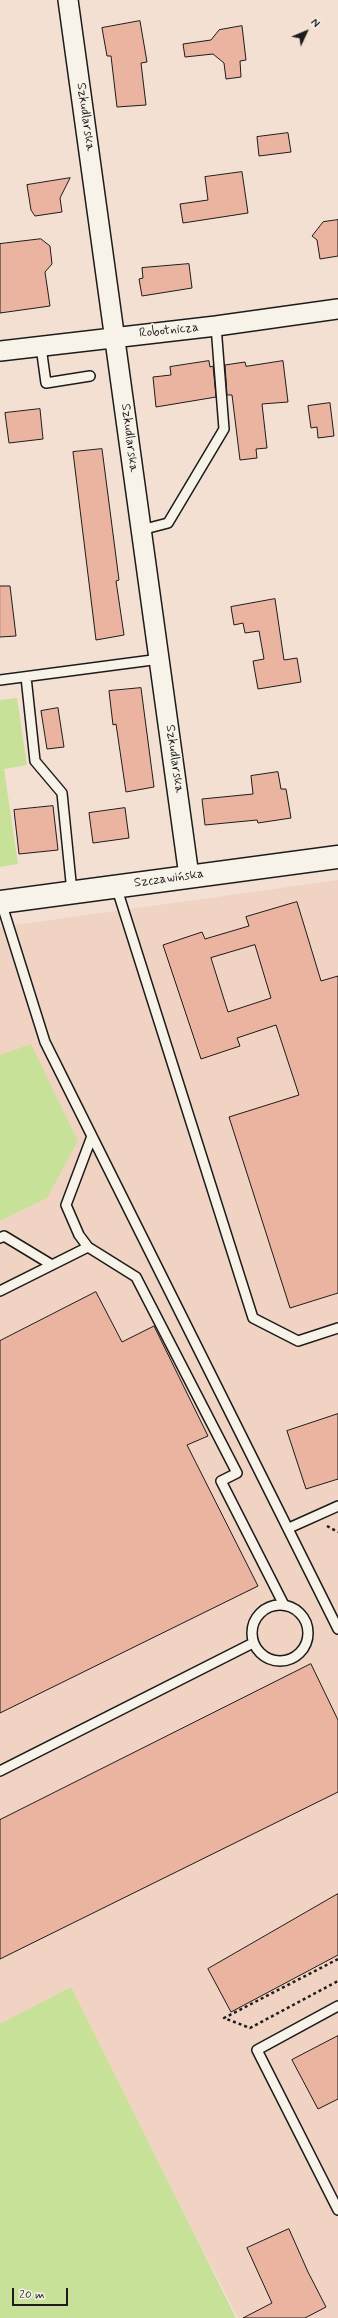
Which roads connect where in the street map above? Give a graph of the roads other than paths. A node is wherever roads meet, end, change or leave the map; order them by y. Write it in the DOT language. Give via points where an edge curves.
graph roads {
  1 [pos="68,0"];
  2 [pos="338,309"];
  3 [pos="216,326"];
  4 [pos="116,337"];
  5 [pos="41,347"];
  6 [pos="0,351"];
  7 [pos="90,376"];
  8 [pos="141,530"];
  9 [pos="160,659"];
  10 [pos="26,676"];
  11 [pos="0,680"];
  12 [pos="338,857"];
  13 [pos="189,876"];
  14 [pos="116,886"];
  15 [pos="72,892"];
  16 [pos="1,902"];
  17 [pos="92,1136"];
  18 [pos="0,1238"];
  19 [pos="88,1247"];
  20 [pos="52,1265"];
  21 [pos="0,1291"];
  22 [pos="338,1328"];
  23 [pos="338,1506"];
  24 [pos="289,1528"];
  25 [pos="284,1605"];
  26 [pos="338,1629"];
  27 [pos="253,1643"];
  28 [pos="0,1771"];
  29 [pos="338,2006"];
  30 [pos="338,2210"];
  1 -- 4 [label="street, Szkudlarska"];
  2 -- 3 [label="street, Robotnicza"];
  3 -- 4 [label="street, Robotnicza"];
  3 -- 8 [label="lane" via="224,429 168,523"];
  4 -- 5 [label="street, Robotnicza"];
  4 -- 8 [label="street, Szkudlarska"];
  5 -- 6 [label="street, Robotnicza"];
  5 -- 7 [label="lane" via="46,383"];
  8 -- 9 [label="street, Szkudlarska"];
  9 -- 10 [label="lane"];
  9 -- 13 [label="street, Szkudlarska"];
  10 -- 11 [label="lane"];
  10 -- 15 [label="lane" via="35,761 62,794"];
  12 -- 13 [label="street, Szczawińska"];
  13 -- 14 [label="street, Szczawińska"];
  14 -- 15 [label="street, Szczawińska"];
  14 -- 22 [label="lane" via="253,1318 298,1341"];
  15 -- 16 [label="street, Szczawińska"];
  16 -- 17 [label="lane" via="45,1042"];
  17 -- 19 [label="lane" via="66,1204 79,1235"];
  17 -- 24 [label="lane"];
  18 -- 20 [label="lane" via="4,1236"];
  19 -- 20 [label="lane"];
  19 -- 25 [label="lane" via="136,1277 236,1473 221,1481"];
  20 -- 21 [label="lane"];
  23 -- 24 [label="lane"];
  24 -- 26 [label="lane"];
  25 -- 27 [label="lane" via="274,1605 258,1615 251,1633"];
  25 -- 27 [label="lane" via="293,1608 305,1621 307,1639 299,1654 283,1661 274,1661 258,1651"];
  27 -- 28 [label="lane"];
  29 -- 30 [label="lane" via="257,2050"];
}
